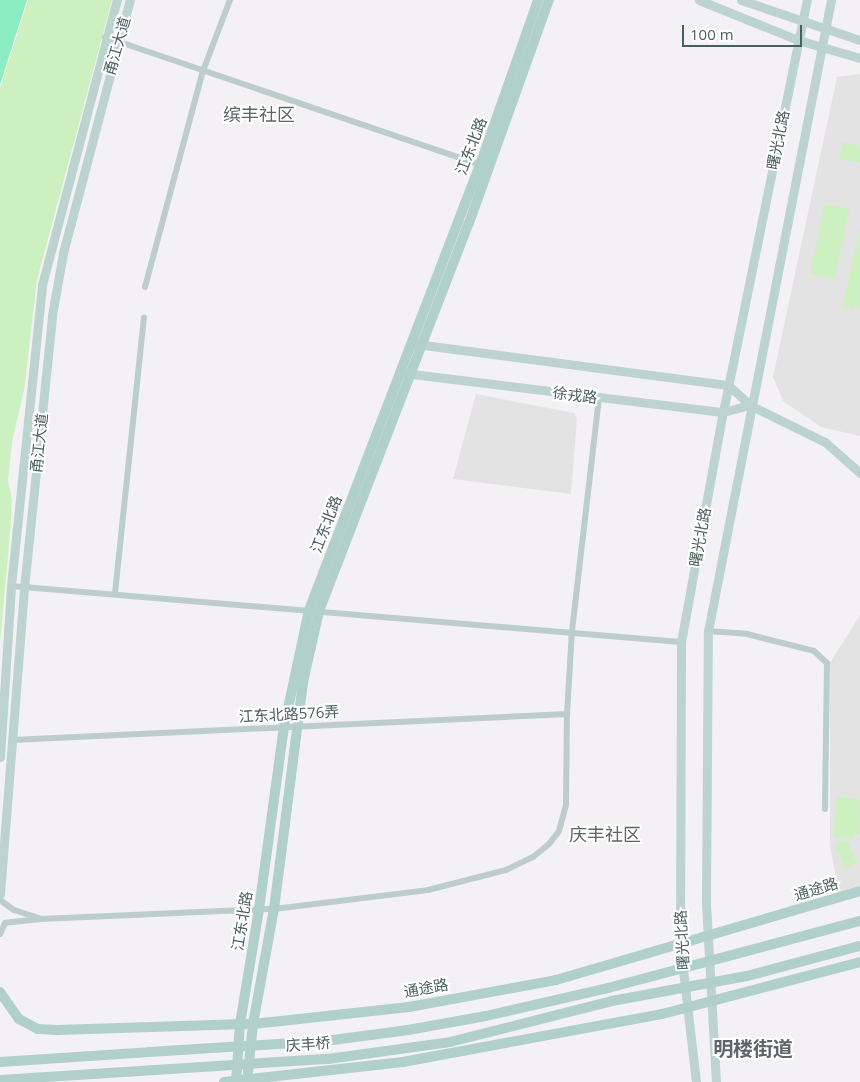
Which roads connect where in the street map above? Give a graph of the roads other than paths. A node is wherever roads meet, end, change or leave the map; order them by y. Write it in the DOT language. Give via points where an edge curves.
graph roads {
  1 [pos="117,0"];
  2 [pos="130,0"];
  3 [pos="230,0"];
  4 [pos="538,0"];
  5 [pos="549,0"];
  6 [pos="699,0"];
  7 [pos="741,0"];
  8 [pos="806,0"];
  9 [pos="831,0"];
  10 [pos="802,23"];
  11 [pos="824,30"];
  12 [pos="105,37"];
  13 [pos="798,40"];
  14 [pos="860,40"];
  15 [pos="117,42"];
  16 [pos="821,46"];
  17 [pos="860,58"];
  18 [pos="203,71"];
  19 [pos="484,166"];
  20 [pos="145,287"];
  21 [pos="144,318"];
  22 [pos="415,344"];
  23 [pos="405,374"];
  24 [pos="728,385"];
  25 [pos="599,398"];
  26 [pos="750,404"];
  27 [pos="723,412"];
  28 [pos="860,473"];
  29 [pos="11,586"];
  30 [pos="24,588"];
  31 [pos="115,593"];
  32 [pos="314,611"];
  33 [pos="572,631"];
  34 [pos="708,631"];
  35 [pos="681,642"];
  36 [pos="567,714"];
  37 [pos="296,726"];
  38 [pos="284,727"];
  39 [pos="12,740"];
  40 [pos="0,756"];
  41 [pos="825,809"];
  42 [pos="860,891"];
  43 [pos="0,894"];
  44 [pos="0,900"];
  45 [pos="274,908"];
  46 [pos="260,909"];
  47 [pos="41,919"];
  48 [pos="860,922"];
  49 [pos="0,934"];
  50 [pos="707,937"];
  51 [pos="680,943"];
  52 [pos="860,946"];
  53 [pos="708,962"];
  54 [pos="860,962"];
  55 [pos="683,969"];
  56 [pos="710,983"];
  57 [pos="685,988"];
  58 [pos="0,992"];
  59 [pos="712,1003"];
  60 [pos="688,1008"];
  61 [pos="240,1024"];
  62 [pos="253,1024"];
  63 [pos="0,1062"];
  64 [pos="0,1073"];
  65 [pos="0,1081"];
  66 [pos="247,1081"];
  67 [pos="224,1082"];
  68 [pos="236,1082"];
  69 [pos="696,1082"];
  70 [pos="716,1082"];
  1 -- 12 [label="main road, 甬江大道"];
  2 -- 15 [label="main road, 甬江大道"];
  3 -- 18 [label="street"];
  4 -- 19 [label="main road, 江东北路"];
  5 -- 19 [label="main road, 江东北路"];
  6 -- 13 [label="main road"];
  7 -- 10 [label="main road"];
  8 -- 10 [label="main road, 曙光北路"];
  9 -- 11 [label="main road, 曙光北路"];
  10 -- 11 [label="main road"];
  10 -- 13 [label="main road, 曙光北路"];
  11 -- 14 [label="main road"];
  11 -- 16 [label="main road, 曙光北路"];
  12 -- 15 [label="street"];
  12 -- 29 [label="main road, 甬江大道" via="42,285"];
  13 -- 16 [label="main road"];
  13 -- 24 [label="main road, 曙光北路"];
  15 -- 18 [label="street"];
  15 -- 30 [label="main road, 甬江大道" via="63,253 55,298"];
  16 -- 17 [label="main road"];
  16 -- 26 [label="main road, 曙光北路"];
  18 -- 19 [label="street"];
  18 -- 20 [label="street"];
  19 -- 22 [label="main road, 江东北路"];
  21 -- 31 [label="street"];
  22 -- 23 [label="main road, 江东北路"];
  22 -- 24 [label="main road, 徐戎路"];
  23 -- 25 [label="main road, 徐戎路"];
  23 -- 32 [label="main road, 江东北路"];
  24 -- 26 [label="main road"];
  24 -- 27 [label="main road, 曙光北路"];
  25 -- 27 [label="main road, 徐戎路"];
  25 -- 33 [label="street"];
  26 -- 27 [label="main road, 徐戎路"];
  26 -- 28 [label="main road" via="825,442"];
  26 -- 34 [label="main road, 曙光北路"];
  27 -- 35 [label="main road, 曙光北路"];
  29 -- 30 [label="street"];
  29 -- 40 [label="main road, 甬江大道"];
  30 -- 31 [label="street"];
  30 -- 39 [label="main road, 甬江大道"];
  31 -- 32 [label="street"];
  32 -- 33 [label="street"];
  32 -- 37 [label="main road, 江东北路"];
  32 -- 38 [label="main road, 江东北路"];
  33 -- 35 [label="street"];
  33 -- 36 [label="street"];
  34 -- 41 [label="street" via="747,634 814,651 827,663"];
  34 -- 50 [label="main road, 曙光北路"];
  35 -- 51 [label="main road, 曙光北路"];
  36 -- 37 [label="street, 江东北路576弄"];
  36 -- 45 [label="street" via="566,804 556,837 533,857 506,870 428,890"];
  37 -- 38 [label="street, 江东北路576弄"];
  37 -- 45 [label="main road, 江东北路"];
  38 -- 39 [label="street, 江东北路576弄"];
  38 -- 46 [label="main road, 江东北路"];
  39 -- 43 [label="main road, 甬江大道"];
  42 -- 50 [label="main road, 通途路"];
  44 -- 47 [label="street" via="14,910"];
  45 -- 46 [label="street"];
  45 -- 62 [label="main road, 江东北路"];
  46 -- 47 [label="street"];
  46 -- 61 [label="main road, 江东北路"];
  47 -- 49 [label="street" via="5,923"];
  48 -- 53 [label="main road"];
  50 -- 51 [label="main road, 通途路"];
  50 -- 53 [label="main road, 曙光北路"];
  51 -- 55 [label="main road, 曙光北路"];
  51 -- 62 [label="main road, 通途路" via="549,981 409,1007"];
  52 -- 56 [label="main road"];
  53 -- 55 [label="main road"];
  53 -- 56 [label="main road, 曙光北路"];
  54 -- 59 [label="main road"];
  55 -- 57 [label="main road, 曙光北路"];
  55 -- 63 [label="main road, 庆丰桥, bridge" via="486,1016 325,1042"];
  56 -- 57 [label="main road"];
  56 -- 59 [label="main road, 曙光北路"];
  57 -- 60 [label="main road, 曙光北路"];
  57 -- 65 [label="main road, 庆丰桥, bridge" via="612,1001 450,1042 328,1059"];
  58 -- 61 [label="main road, 通途路" via="19,1019 38,1028 116,1030"];
  59 -- 60 [label="main road"];
  59 -- 70 [label="main road, 曙光北路"];
  60 -- 66 [label="main road" via="402,1062"];
  60 -- 69 [label="main road, 曙光北路"];
  61 -- 62 [label="main road, 通途路"];
  61 -- 68 [label="main road, 江东北路"];
  62 -- 66 [label="main road, 江东北路"];
  64 -- 65 [label="main road"];
  66 -- 68 [label="main road"];
  67 -- 68 [label="main road"];
}
